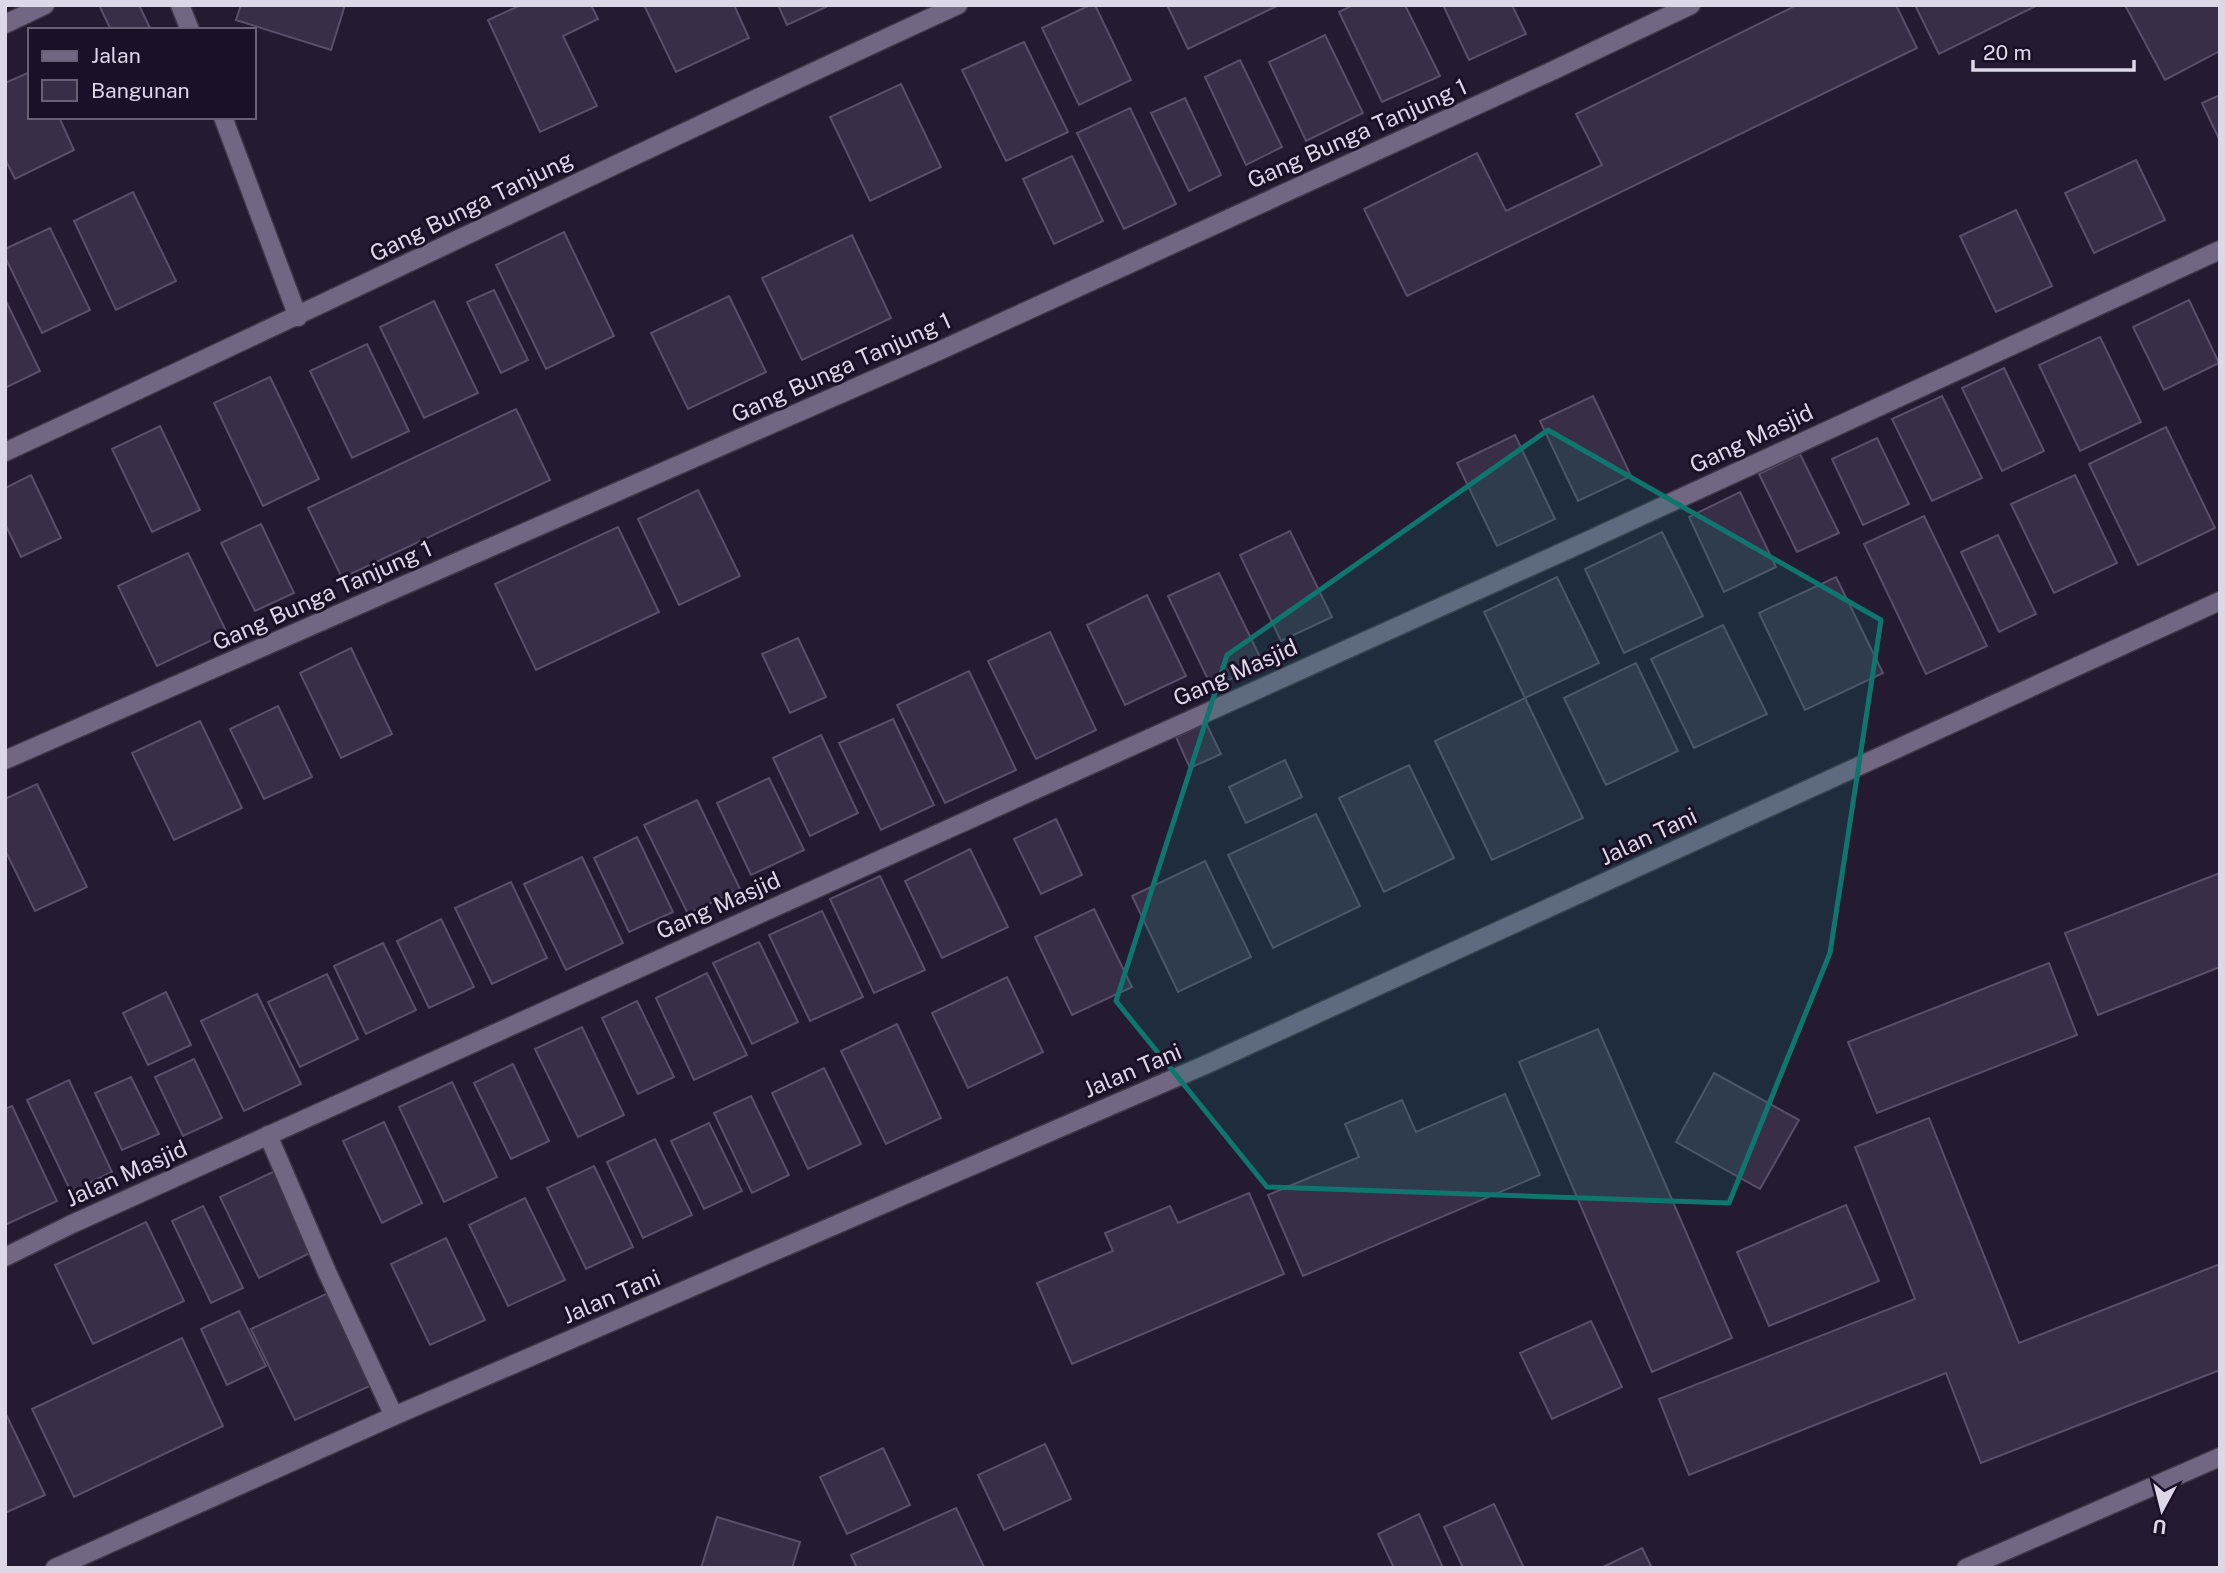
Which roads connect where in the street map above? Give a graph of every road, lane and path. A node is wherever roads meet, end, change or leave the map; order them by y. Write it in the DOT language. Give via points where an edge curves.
graph roads {
  1 [pos="45,5"];
  2 [pos="180,5"];
  3 [pos="958,5"];
  4 [pos="1691,5"];
  5 [pos="5,24"];
  6 [pos="189,28"];
  7 [pos="224,119"];
  8 [pos="2220,250"];
  9 [pos="298,317"];
  10 [pos="5,452"];
  11 [pos="2220,601"];
  12 [pos="5,760"];
  13 [pos="268,1135"];
  14 [pos="5,1257"];
  15 [pos="394,1416"];
  16 [pos="2220,1457"];
  17 [pos="55,1568"];
  18 [pos="1966,1568"];
  1 -- 5 [label="street"];
  2 -- 6 [label="street"];
  3 -- 9 [label="street, Gang Bunga Tanjung"];
  4 -- 12 [label="street, Gang Bunga Tanjung 1" via="941,350"];
  7 -- 9 [label="street"];
  8 -- 13 [label="street, Gang Masjid"];
  9 -- 10 [label="street, Gang Bunga Tanjung"];
  11 -- 15 [label="street, Jalan Tani" via="1205,1065"];
  13 -- 14 [label="street, Jalan Masjid"];
  13 -- 15 [label="street"];
  15 -- 17 [label="street, Jalan Tani"];
  16 -- 18 [label="street"];
}
